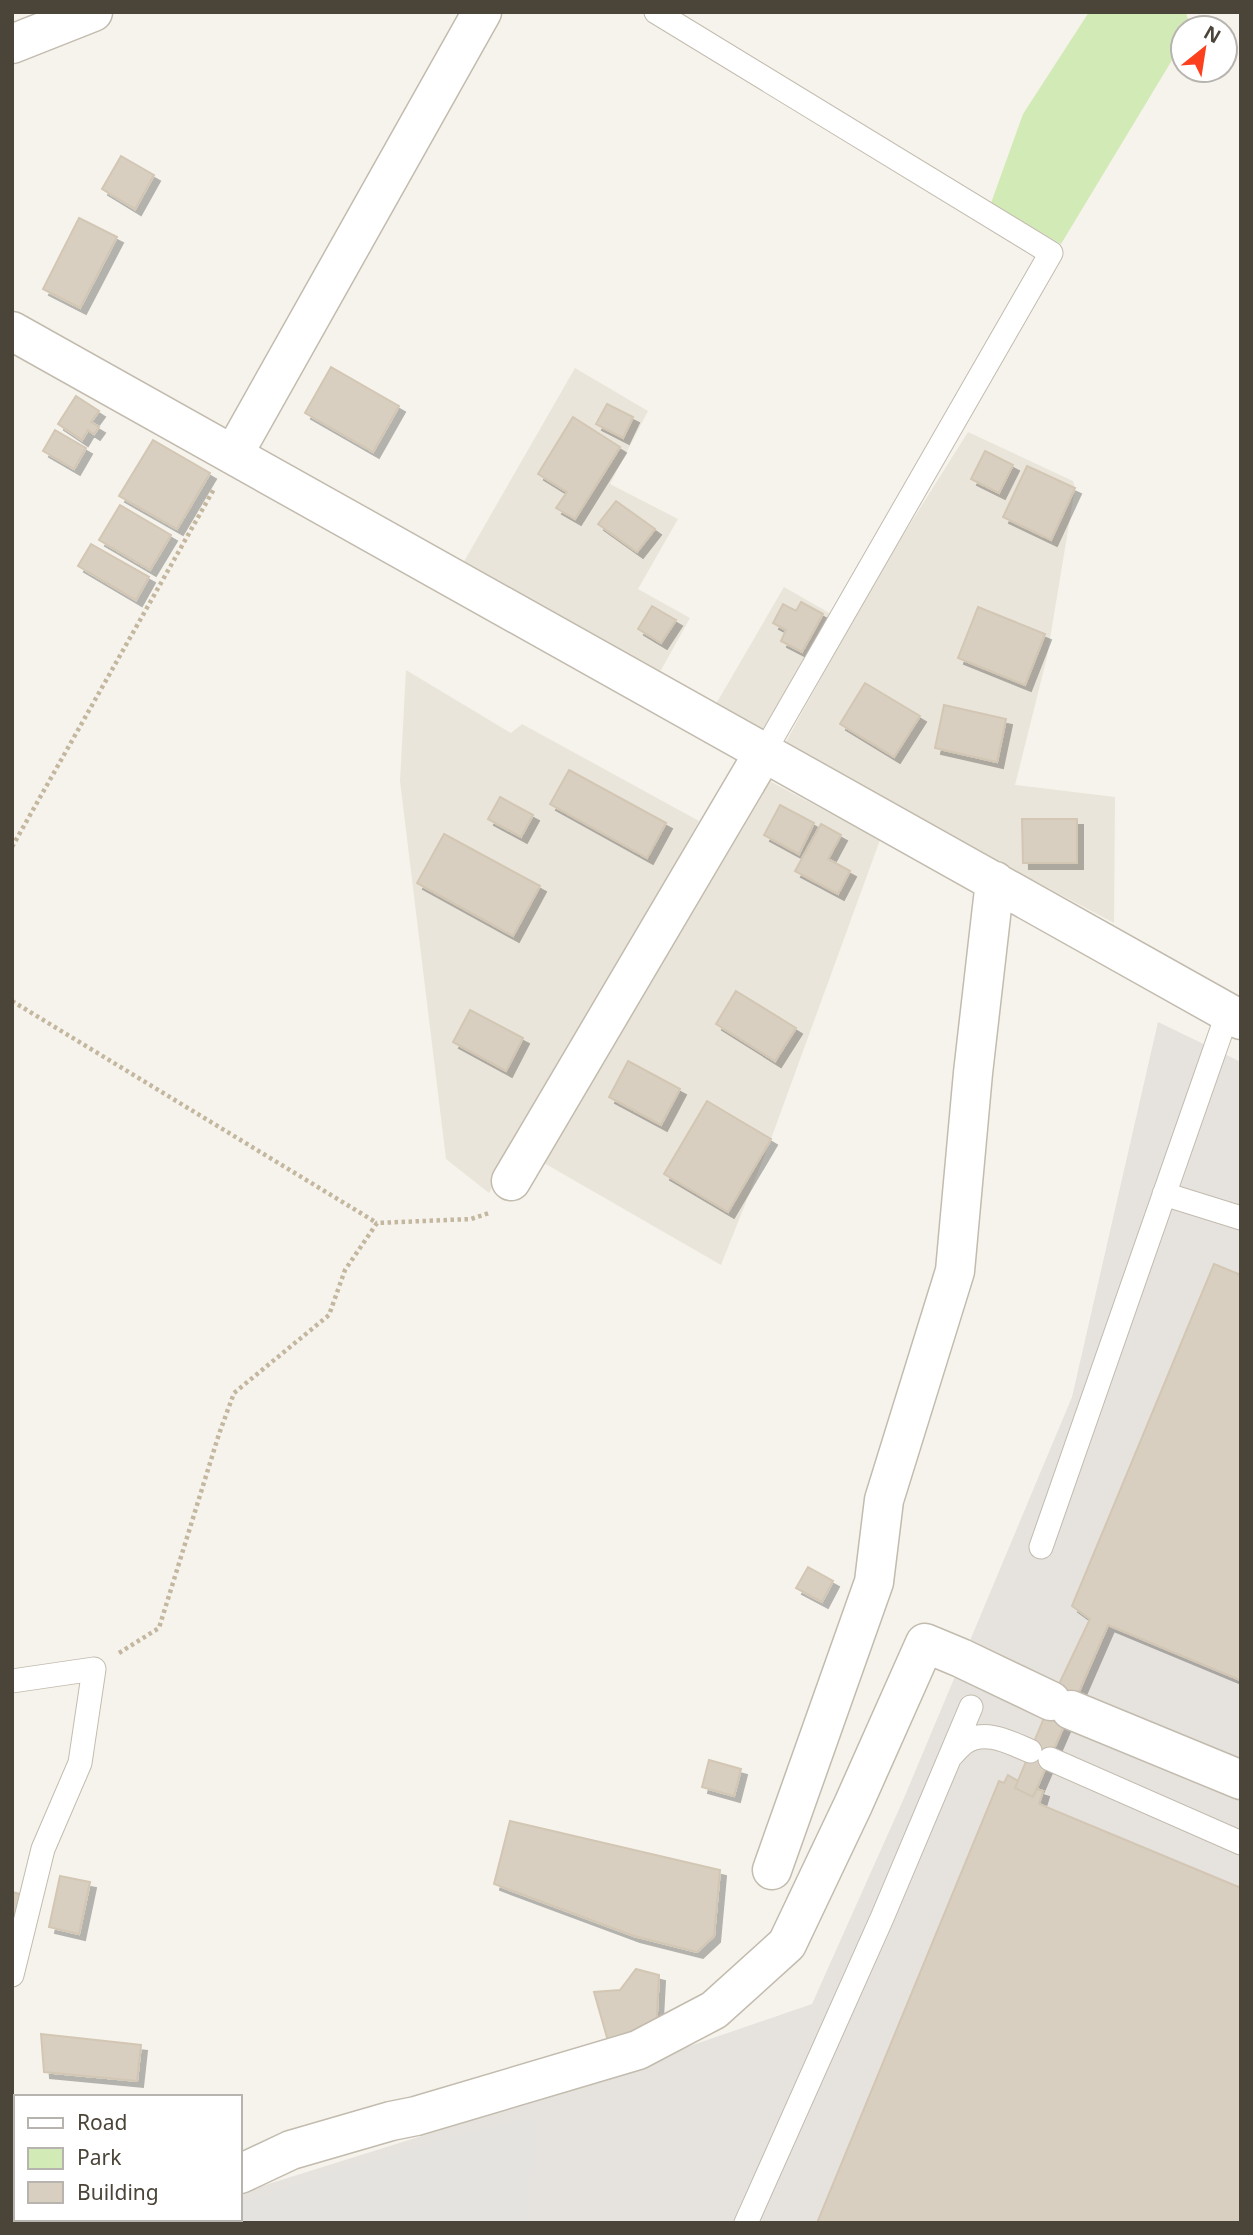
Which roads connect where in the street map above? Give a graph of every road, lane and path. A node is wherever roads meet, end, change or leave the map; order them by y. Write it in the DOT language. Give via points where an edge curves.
graph roads {
  1 [pos="93,12"];
  2 [pos="482,12"];
  3 [pos="656,12"];
  4 [pos="12,44"];
  5 [pos="12,331"];
  6 [pos="233,455"];
  7 [pos="764,752"];
  8 [pos="12,847"];
  9 [pos="995,881"];
  10 [pos="12,1001"];
  11 [pos="1234,1016"];
  12 [pos="512,1181"];
  13 [pos="1164,1194"];
  14 [pos="1241,1218"];
  15 [pos="377,1223"];
  16 [pos="1041,1547"];
  17 [pos="94,1669"];
  18 [pos="12,1681"];
  19 [pos="971,1707"];
  20 [pos="950,1758"];
  21 [pos="1241,1780"];
  22 [pos="1241,1843"];
  23 [pos="772,1870"];
  24 [pos="12,1975"];
  25 [pos="242,2174"];
  26 [pos="746,2223"];
  1 -- 4 [label="street"];
  2 -- 6 [label="street"];
  3 -- 7 [label="lane" via="1051,253"];
  5 -- 6 [label="street"];
  6 -- 7 [label="street"];
  6 -- 8 [label="path"];
  7 -- 9 [label="street"];
  7 -- 12 [label="street"];
  9 -- 11 [label="street"];
  9 -- 23 [label="street" via="956,1271 884,1500 874,1582"];
  10 -- 15 [label="path"];
  11 -- 13 [label="lane"];
  12 -- 15 [label="path" via="503,1208 471,1219"];
  13 -- 14 [label="lane"];
  13 -- 16 [label="lane"];
  15 -- 17 [label="path" via="345,1269 329,1315 234,1393 159,1628"];
  17 -- 18 [label="lane"];
  17 -- 24 [label="lane" via="80,1763 43,1849"];
  19 -- 20 [label="lane"];
  20 -- 22 [label="lane" via="964,1742 976,1737 998,1738"];
  20 -- 26 [label="lane"];
  21 -- 25 [label="street" via="1061,1706 925,1643 787,1944 714,2010 638,2050 291,2150"];
}
